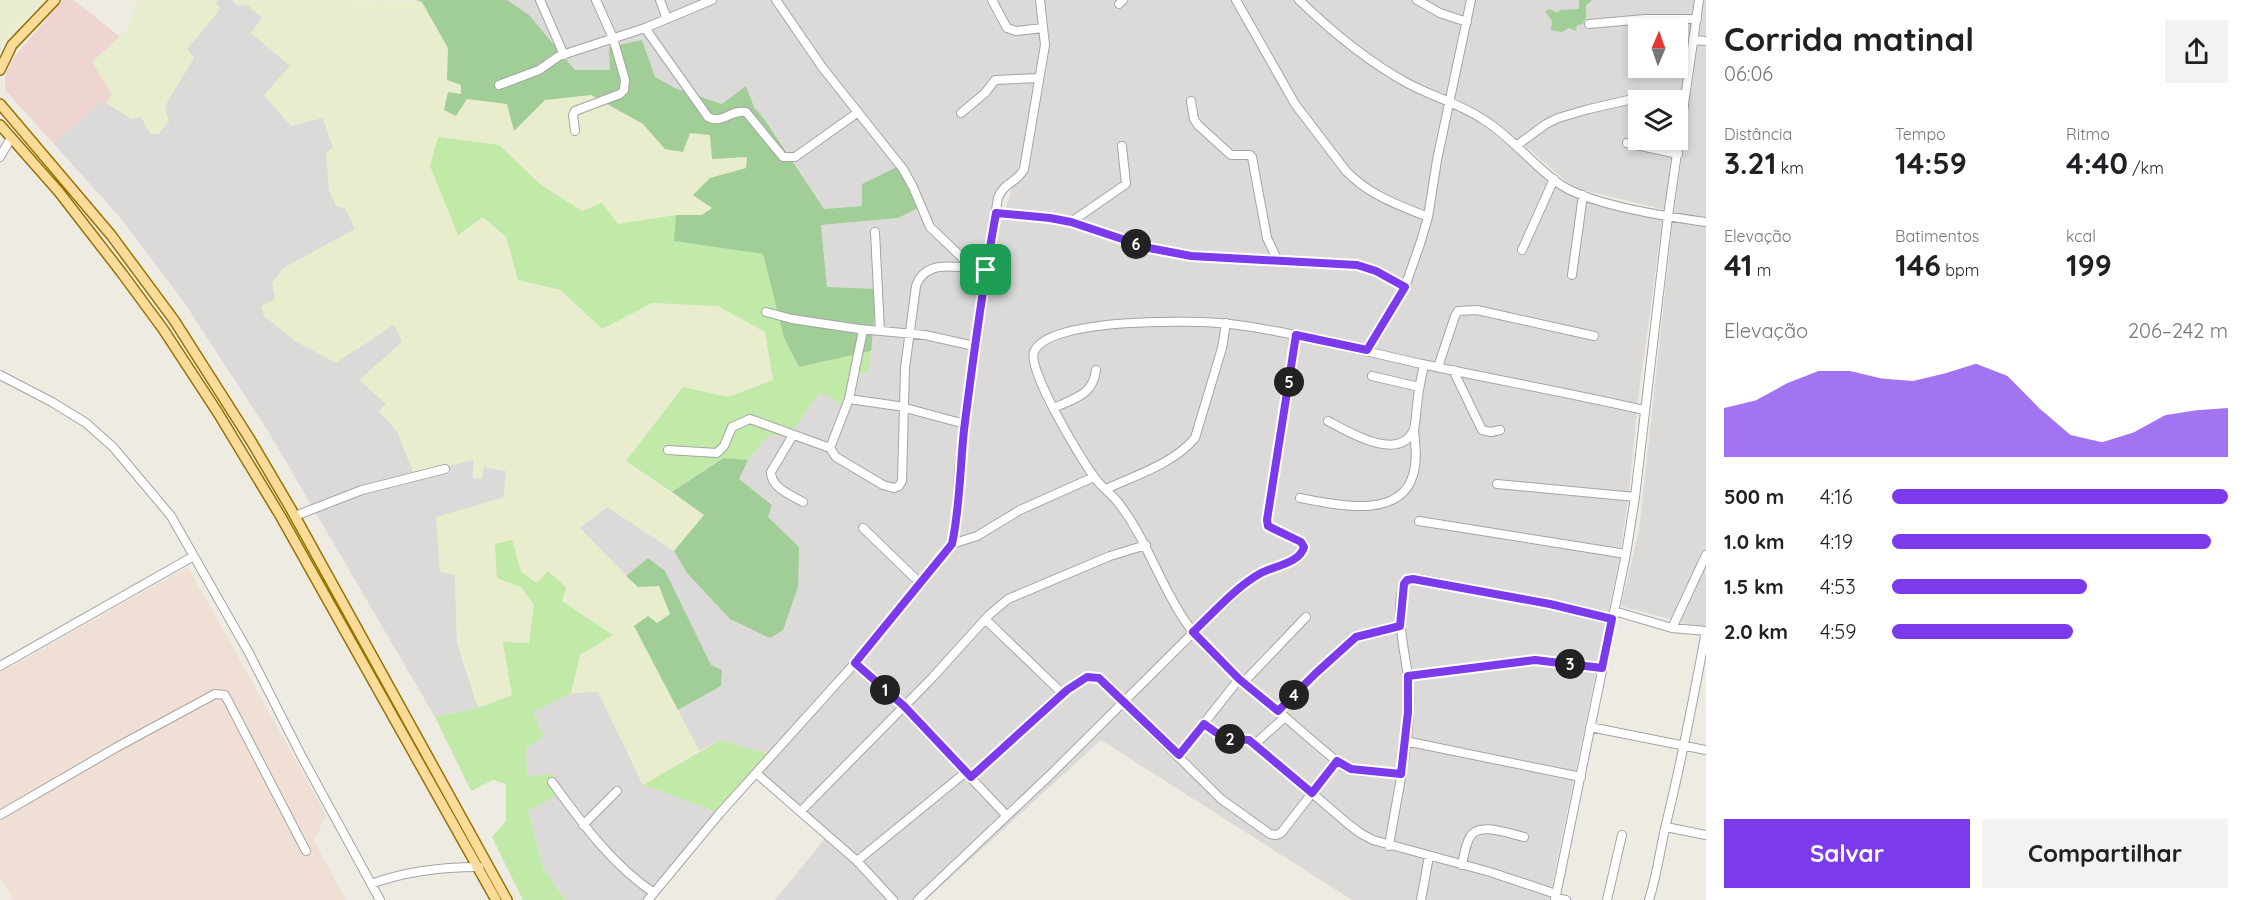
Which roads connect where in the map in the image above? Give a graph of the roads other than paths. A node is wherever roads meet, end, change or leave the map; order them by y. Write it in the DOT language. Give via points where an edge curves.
graph roads {
  1 [pos="55,0"];
  2 [pos="540,0"];
  3 [pos="597,0"];
  4 [pos="660,0"];
  5 [pos="712,0"];
  6 [pos="776,0"];
  7 [pos="992,0"];
  8 [pos="1040,0"];
  9 [pos="1236,0"];
  10 [pos="1417,0"];
  11 [pos="1471,0"];
  12 [pos="1699,0"];
  13 [pos="1302,1"];
  14 [pos="667,19"];
  15 [pos="1696,19"];
  16 [pos="1467,22"];
  17 [pos="1589,24"];
  18 [pos="1043,27"];
  19 [pos="645,28"];
  20 [pos="613,38"];
  21 [pos="1694,40"];
  22 [pos="1706,41"];
  23 [pos="12,45"];
  24 [pos="0,51"];
  25 [pos="564,55"];
  26 [pos="0,70"];
  27 [pos="1039,78"];
  28 [pos="500,85"];
  29 [pos="1682,90"];
  30 [pos="1628,100"];
  31 [pos="1191,102"];
  32 [pos="0,104"];
  33 [pos="1450,104"];
  34 [pos="857,113"];
  35 [pos="961,113"];
  36 [pos="0,125"];
  37 [pos="575,131"];
  38 [pos="11,138"];
  39 [pos="1122,146"];
  40 [pos="1516,146"];
  41 [pos="1661,150"];
  42 [pos="1678,150"];
  43 [pos="1678,154"];
  44 [pos="0,157"];
  45 [pos="1554,179"];
  46 [pos="1583,195"];
  47 [pos="996,213"];
  48 [pos="1668,216"];
  49 [pos="1428,217"];
  50 [pos="1071,222"];
  51 [pos="1706,222"];
  52 [pos="874,232"];
  53 [pos="1522,250"];
  54 [pos="1277,259"];
  55 [pos="974,269"];
  56 [pos="986,270"];
  57 [pos="1572,275"];
  58 [pos="1405,287"];
  59 [pos="766,312"];
  60 [pos="1226,323"];
  61 [pos="863,330"];
  62 [pos="880,331"];
  63 [pos="909,333"];
  64 [pos="1296,335"];
  65 [pos="1594,336"];
  66 [pos="975,346"];
  67 [pos="1367,350"];
  68 [pos="1424,364"];
  69 [pos="1438,367"];
  70 [pos="1096,370"];
  71 [pos="1453,370"];
  72 [pos="0,375"];
  73 [pos="1372,376"];
  74 [pos="1419,387"];
  75 [pos="849,399"];
  76 [pos="904,408"];
  77 [pos="1054,408"];
  78 [pos="1644,410"];
  79 [pos="1328,421"];
  80 [pos="965,424"];
  81 [pos="1414,429"];
  82 [pos="1500,430"];
  83 [pos="793,435"];
  84 [pos="830,448"];
  85 [pos="668,450"];
  86 [pos="445,469"];
  87 [pos="1094,477"];
  88 [pos="1497,484"];
  89 [pos="1106,489"];
  90 [pos="1635,497"];
  91 [pos="1300,498"];
  92 [pos="803,502"];
  93 [pos="295,516"];
  94 [pos="1419,522"];
  95 [pos="863,528"];
  96 [pos="952,544"];
  97 [pos="1146,544"];
  98 [pos="1626,554"];
  99 [pos="1706,555"];
  100 [pos="192,557"];
  101 [pos="921,584"];
  102 [pos="1613,615"];
  103 [pos="1306,617"];
  104 [pos="985,619"];
  105 [pos="1400,626"];
  106 [pos="1672,628"];
  107 [pos="1193,632"];
  108 [pos="855,663"];
  109 [pos="0,666"];
  110 [pos="1602,668"];
  111 [pos="1408,676"];
  112 [pos="1242,681"];
  113 [pos="1063,694"];
  114 [pos="1123,702"];
  115 [pos="904,706"];
  116 [pos="1282,714"];
  117 [pos="1204,724"];
  118 [pos="1590,727"];
  119 [pos="1405,741"];
  120 [pos="1255,744"];
  121 [pos="1685,744"];
  122 [pos="1706,750"];
  123 [pos="1179,755"];
  124 [pos="1337,761"];
  125 [pos="756,772"];
  126 [pos="1401,774"];
  127 [pos="969,775"];
  128 [pos="1581,777"];
  129 [pos="552,782"];
  130 [pos="617,792"];
  131 [pos="1312,793"];
  132 [pos="801,811"];
  133 [pos="0,815"];
  134 [pos="1006,815"];
  135 [pos="583,825"];
  136 [pos="1666,827"];
  137 [pos="1622,835"];
  138 [pos="1706,835"];
  139 [pos="1524,837"];
  140 [pos="1389,846"];
  141 [pos="306,851"];
  142 [pos="1429,856"];
  143 [pos="857,861"];
  144 [pos="1462,865"];
  145 [pos="479,867"];
  146 [pos="371,884"];
  147 [pos="654,893"];
  148 [pos="1555,897"];
  149 [pos="891,898"];
  150 [pos="380,900"];
  151 [pos="496,900"];
  152 [pos="507,900"];
  153 [pos="648,900"];
  154 [pos="880,900"];
  155 [pos="918,900"];
  156 [pos="1421,900"];
  157 [pos="1566,900"];
  158 [pos="1607,900"];
  159 [pos="1649,900"];
  1 -- 23 [label="main road"];
  2 -- 25 [label="street"];
  3 -- 20 [label="street"];
  4 -- 14 [label="street"];
  5 -- 14 [label="street"];
  6 -- 34 [label="street"];
  7 -- 18 [label="street" via="1007,28 1016,31"];
  8 -- 18 [label="street"];
  9 -- 49 [label="street" via="1295,104 1347,171 1380,197"];
  10 -- 16 [label="street"];
  11 -- 16 [label="street"];
  12 -- 15 [label="street"];
  13 -- 33 [label="street" via="1385,70"];
  14 -- 19 [label="street"];
  15 -- 17 [label="street"];
  15 -- 21 [label="street"];
  16 -- 33 [label="street"];
  18 -- 27 [label="street" via="1045,45"];
  19 -- 20 [label="street"];
  19 -- 34 [label="street" via="708,117 720,120 746,112 783,157 795,157"];
  20 -- 25 [label="street"];
  20 -- 37 [label="street" via="625,80 624,90 576,111"];
  21 -- 22 [label="street"];
  21 -- 29 [label="street"];
  23 -- 24 [label="main road"];
  23 -- 26 [label="main road"];
  25 -- 28 [label="street"];
  27 -- 35 [label="street" via="995,80"];
  27 -- 47 [label="street" via="1024,169 1001,191"];
  30 -- 40 [label="street" via="1546,124"];
  31 -- 54 [label="street" via="1197,125 1231,155 1252,157 1267,238"];
  32 -- 93 [label="main road" via="111,235 174,320"];
  33 -- 40 [label="street" via="1480,117"];
  33 -- 49 [label="street"];
  34 -- 55 [label="street" via="903,169 930,227"];
  36 -- 38 [label="main road"];
  38 -- 44 [label="street"];
  38 -- 145 [label="main road" via="121,272 218,413"];
  39 -- 50 [label="street" via="1126,184"];
  40 -- 45 [label="street"];
  41 -- 43 [label="street"];
  42 -- 43 [label="street"];
  43 -- 48 [label="street"];
  45 -- 46 [label="street"];
  45 -- 53 [label="street"];
  46 -- 48 [label="street"];
  46 -- 57 [label="street"];
  47 -- 50 [label="street"];
  47 -- 56 [label="street"];
  48 -- 51 [label="street"];
  48 -- 78 [label="street"];
  49 -- 58 [label="street"];
  50 -- 54 [label="street" via="1168,253"];
  52 -- 62 [label="street"];
  54 -- 58 [label="street" via="1357,265"];
  55 -- 56 [label="street"];
  55 -- 63 [label="street" via="941,266 923,273 916,286"];
  56 -- 66 [label="street"];
  58 -- 67 [label="street"];
  59 -- 61 [label="street"];
  60 -- 64 [label="street"];
  60 -- 77 [label="street" via="1110,324 1044,341 1033,354 1034,364"];
  60 -- 89 [label="street" via="1195,438 1170,459"];
  61 -- 62 [label="street"];
  61 -- 75 [label="street"];
  62 -- 63 [label="street"];
  63 -- 66 [label="street"];
  63 -- 76 [label="street"];
  64 -- 67 [label="street"];
  64 -- 107 [label="street" via="1267,520 1268,526 1301,542 1302,553 1260,573"];
  65 -- 69 [label="street" via="1477,310 1458,311"];
  66 -- 80 [label="street"];
  67 -- 68 [label="street"];
  68 -- 69 [label="street"];
  68 -- 74 [label="street"];
  69 -- 71 [label="street"];
  70 -- 77 [label="street" via="1095,381 1086,392"];
  71 -- 78 [label="street"];
  71 -- 82 [label="street" via="1482,430"];
  72 -- 100 [label="street" via="70,412 100,435 171,516"];
  73 -- 74 [label="street"];
  74 -- 81 [label="street"];
  75 -- 76 [label="street"];
  75 -- 84 [label="street"];
  76 -- 80 [label="street"];
  76 -- 84 [label="street" via="899,486 883,485 836,457"];
  77 -- 87 [label="street"];
  78 -- 90 [label="street"];
  79 -- 81 [label="street" via="1378,444 1396,444"];
  80 -- 96 [label="street"];
  81 -- 91 [label="street" via="1413,477 1400,495 1366,506"];
  83 -- 84 [label="street"];
  83 -- 85 [label="street" via="750,419 732,427 717,453"];
  83 -- 92 [label="street" via="771,477 774,484"];
  86 -- 93 [label="street" via="362,490"];
  87 -- 89 [label="street"];
  87 -- 96 [label="street" via="1020,510 977,536"];
  88 -- 90 [label="street"];
  89 -- 97 [label="street"];
  90 -- 98 [label="street"];
  93 -- 152 [label="main road"];
  94 -- 98 [label="street"];
  95 -- 101 [label="street"];
  96 -- 101 [label="street"];
  97 -- 104 [label="street" via="1020,593"];
  97 -- 107 [label="street" via="1173,603"];
  98 -- 102 [label="street"];
  99 -- 106 [label="street"];
  100 -- 109 [label="street"];
  100 -- 146 [label="street" via="249,653"];
  101 -- 108 [label="street"];
  102 -- 105 [label="street" via="1413,579 1404,584"];
  102 -- 106 [label="street"];
  102 -- 110 [label="street"];
  103 -- 112 [label="street"];
  104 -- 113 [label="street"];
  104 -- 115 [label="street"];
  105 -- 111 [label="street"];
  105 -- 116 [label="street" via="1356,637 1316,673"];
  106 -- 121 [label="street" via="1706,631"];
  107 -- 112 [label="street"];
  107 -- 114 [label="street"];
  108 -- 115 [label="street"];
  108 -- 125 [label="street"];
  110 -- 111 [label="street" via="1535,660"];
  110 -- 118 [label="street"];
  111 -- 119 [label="street"];
  112 -- 116 [label="street"];
  112 -- 117 [label="street"];
  113 -- 114 [label="street" via="1081,680 1093,677"];
  113 -- 127 [label="street"];
  114 -- 123 [label="street"];
  114 -- 134 [label="street"];
  115 -- 127 [label="street"];
  115 -- 132 [label="street"];
  116 -- 120 [label="street"];
  116 -- 124 [label="street"];
  117 -- 120 [label="street" via="1224,738 1243,738"];
  117 -- 123 [label="street"];
  118 -- 121 [label="street"];
  118 -- 128 [label="street"];
  119 -- 126 [label="street"];
  119 -- 128 [label="street"];
  120 -- 131 [label="street"];
  121 -- 122 [label="street"];
  121 -- 136 [label="street"];
  123 -- 131 [label="street" via="1221,799 1270,834 1281,833"];
  124 -- 126 [label="street" via="1351,769"];
  124 -- 131 [label="street"];
  125 -- 132 [label="street"];
  125 -- 147 [label="street"];
  126 -- 140 [label="street"];
  127 -- 134 [label="street"];
  127 -- 143 [label="street"];
  128 -- 148 [label="street"];
  129 -- 135 [label="street"];
  130 -- 135 [label="street"];
  131 -- 140 [label="street" via="1360,833"];
  132 -- 143 [label="street"];
  133 -- 141 [label="street" via="216,694 225,695"];
  134 -- 155 [label="street"];
  135 -- 147 [label="street" via="621,867"];
  136 -- 138 [label="street"];
  136 -- 159 [label="street"];
  137 -- 158 [label="street"];
  139 -- 144 [label="street" via="1476,830"];
  140 -- 142 [label="street"];
  142 -- 144 [label="street"];
  142 -- 156 [label="street"];
  143 -- 149 [label="street"];
  144 -- 148 [label="street"];
  145 -- 146 [label="street" via="422,871"];
  145 -- 151 [label="main road"];
  146 -- 150 [label="street"];
  147 -- 153 [label="street"];
  148 -- 157 [label="street"];
  149 -- 154 [label="street"];
}
